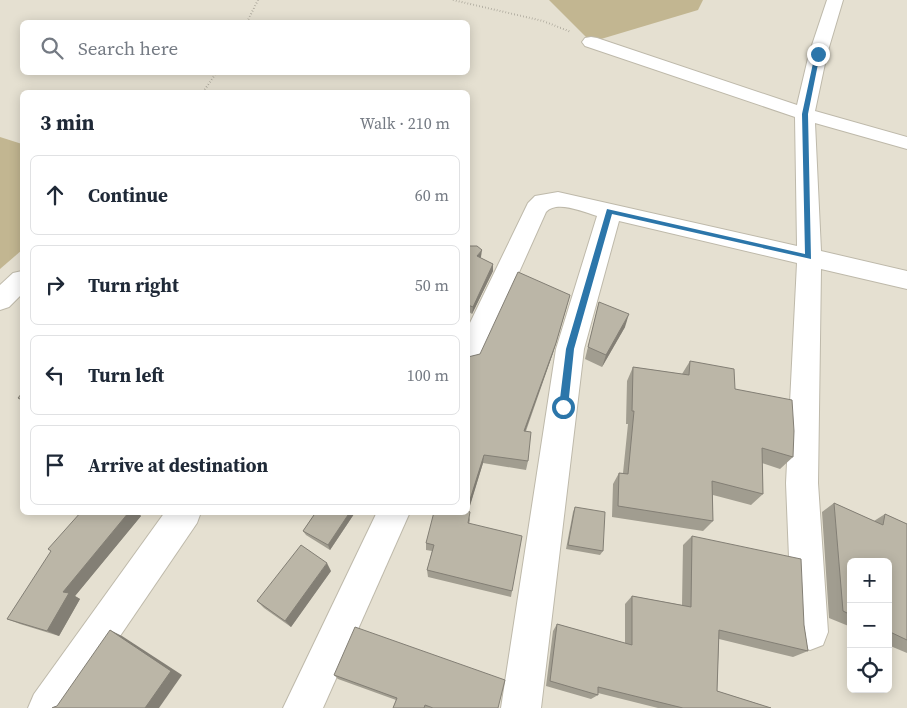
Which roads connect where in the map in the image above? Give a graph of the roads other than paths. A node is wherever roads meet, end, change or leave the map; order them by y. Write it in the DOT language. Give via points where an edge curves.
graph roads {
  1 [pos="835,0"];
  2 [pos="591,42"];
  3 [pos="805,114"];
  4 [pos="907,143"];
  5 [pos="610,211"];
  6 [pos="809,258"];
  7 [pos="907,280"];
  8 [pos="20,282"];
  9 [pos="0,300"];
  10 [pos="470,351"];
  11 [pos="184,515"];
  12 [pos="393,515"];
  13 [pos="810,632"];
  14 [pos="48,708"];
  15 [pos="302,708"];
  16 [pos="521,708"];
  1 -- 3 [label="street" via="818,54"];
  2 -- 3 [label="street"];
  3 -- 4 [label="street"];
  3 -- 6 [label="street"];
  5 -- 6 [label="street"];
  5 -- 10 [label="street" via="558,199 543,201 536,208"];
  5 -- 16 [label="street" via="570,349"];
  6 -- 7 [label="street"];
  6 -- 13 [label="street" via="802,483"];
  8 -- 9 [label="street"];
  11 -- 14 [label="street"];
  12 -- 15 [label="street"];
}
